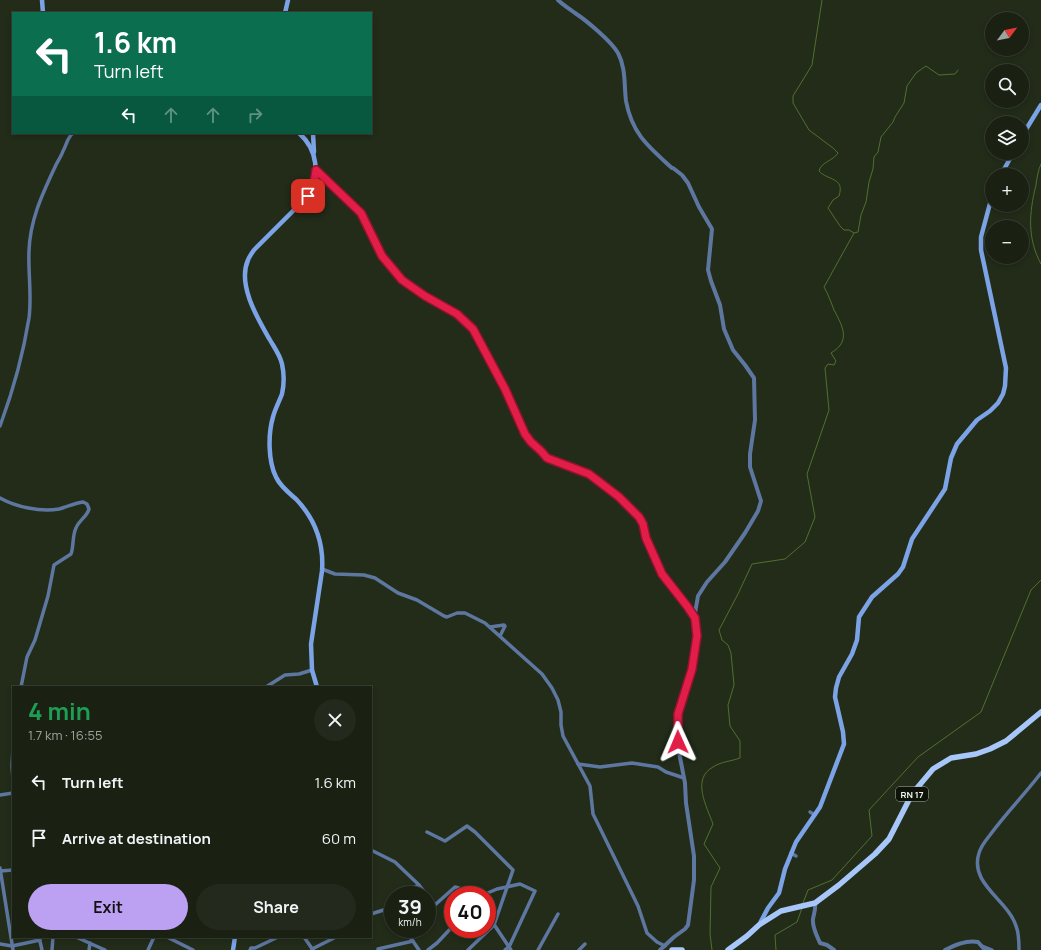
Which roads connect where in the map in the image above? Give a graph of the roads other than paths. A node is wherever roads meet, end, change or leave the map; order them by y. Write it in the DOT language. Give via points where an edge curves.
graph roads {
  1 [pos="42,0"];
  2 [pos="288,0"];
  3 [pos="558,0"];
  4 [pos="43,12"];
  5 [pos="285,12"];
  6 [pos="1041,105"];
  7 [pos="1029,125"];
  8 [pos="300,134"];
  9 [pos="312,134"];
  10 [pos="69,135"];
  11 [pos="314,152"];
  12 [pos="316,170"];
  13 [pos="988,212"];
  14 [pos="16,359"];
  15 [pos="21,360"];
  16 [pos="0,426"];
  17 [pos="0,498"];
  18 [pos="322,569"];
  19 [pos="675,582"];
  20 [pos="672,586"];
  21 [pos="695,618"];
  22 [pos="490,627"];
  23 [pos="500,636"];
  24 [pos="312,670"];
  25 [pos="21,686"];
  26 [pos="268,686"];
  27 [pos="317,686"];
  28 [pos="1041,712"];
  29 [pos="578,764"];
  30 [pos="1041,773"];
  31 [pos="684,778"];
  32 [pos="12,793"];
  33 [pos="0,795"];
  34 [pos="810,812"];
  35 [pos="815,815"];
  36 [pos="427,832"];
  37 [pos="372,850"];
  38 [pos="791,853"];
  39 [pos="796,856"];
  40 [pos="0,869"];
  41 [pos="12,870"];
  42 [pos="419,885"];
  43 [pos="507,886"];
  44 [pos="496,890"];
  45 [pos="444,897"];
  46 [pos="815,903"];
  47 [pos="436,904"];
  48 [pos="384,910"];
  49 [pos="372,914"];
  50 [pos="558,914"];
  51 [pos="496,919"];
  52 [pos="759,925"];
  53 [pos="496,928"];
  54 [pos="444,935"];
  55 [pos="53,938"];
  56 [pos="78,938"];
  57 [pos="154,938"];
  58 [pos="169,938"];
  59 [pos="235,938"];
  60 [pos="276,938"];
  61 [pos="305,938"];
  62 [pos="334,938"];
  63 [pos="411,938"];
  64 [pos="480,938"];
  65 [pos="39,939"];
  66 [pos="413,941"];
  67 [pos="90,943"];
  68 [pos="0,944"];
  69 [pos="585,944"];
  70 [pos="665,946"];
  71 [pos="982,946"];
  72 [pos="12,948"];
  73 [pos="510,948"];
  74 [pos="378,949"];
  75 [pos="42,950"];
  76 [pos="52,950"];
  77 [pos="89,950"];
  78 [pos="105,950"];
  79 [pos="148,950"];
  80 [pos="193,950"];
  81 [pos="233,950"];
  82 [pos="250,950"];
  83 [pos="312,950"];
  84 [pos="419,950"];
  85 [pos="428,950"];
  86 [pos="468,950"];
  87 [pos="505,950"];
  88 [pos="538,950"];
  89 [pos="579,950"];
  90 [pos="660,950"];
  91 [pos="672,950"];
  92 [pos="682,950"];
  93 [pos="728,950"];
  94 [pos="834,950"];
  95 [pos="945,950"];
  96 [pos="985,950"];
  97 [pos="992,950"];
  98 [pos="1019,950"];
  1 -- 4 [label="main road"];
  2 -- 5 [label="main road"];
  3 -- 21 [label="street" via="613,47 621,61 626,101 636,132 655,153 682,175 712,229 708,270 720,305 724,329 733,350 754,378 755,420 750,467 761,504 725,562 700,592 696,601"];
  6 -- 7 [label="main road"];
  8 -- 11 [label="main road"];
  9 -- 11 [label="main road"];
  10 -- 15 [label="street" via="64,151 37,205 31,230 30,303"];
  11 -- 12 [label="main road"];
  12 -- 18 [label="main road" via="308,196 254,250 248,259 245,273 251,302 283,367 282,393 273,417 270,437 272,463 276,477 302,506 317,529"];
  12 -- 20 [label="street" via="361,213 382,256 402,280 461,316 473,329 480,349 505,389 531,442 547,458 589,474 639,517 661,572"];
  13 -- 35 [label="main road" via="982,237 982,250 1006,368 1006,386 998,403 977,420 957,444 951,458 945,490 912,538 904,567 872,597 858,617 857,640 839,677 835,697 844,744"];
  14 -- 15 [label="street"];
  15 -- 16 [label="street"];
  17 -- 25 [label="street" via="19,506 46,509 58,509 83,502 89,509 75,530 70,555 54,566 46,602 27,657"];
  18 -- 22 [label="street" via="335,574 375,578 398,593 417,600 444,616 465,613"];
  18 -- 24 [label="main road" via="311,642"];
  19 -- 20 [label="street"];
  20 -- 21 [label="street"];
  21 -- 31 [label="street" via="697,636 694,659 678,719 678,748"];
  22 -- 23 [label="street"];
  22 -- 23 [label="street" via="504,625"];
  23 -- 29 [label="street" via="542,674 552,688 560,707 563,736"];
  24 -- 26 [label="street" via="288,674"];
  24 -- 27 [label="main road"];
  28 -- 46 [label="main road, RN 17" via="1006,741 976,754 951,758 933,769 912,794 883,846"];
  29 -- 31 [label="street" via="600,767 632,763 658,767"];
  29 -- 70 [label="street" via="590,786 593,814 638,906 647,932"];
  30 -- 98 [label="street" via="985,842 979,852 977,863 981,877 1006,908 1016,926"];
  31 -- 70 [label="street" via="694,868 691,909 687,928 674,936"];
  32 -- 33 [label="street"];
  34 -- 35 [label="street"];
  35 -- 38 [label="main road"];
  36 -- 43 [label="street" via="444,841 467,826 513,870"];
  37 -- 42 [label="street" via="395,862"];
  38 -- 39 [label="street"];
  38 -- 52 [label="main road" via="779,893"];
  40 -- 41 [label="street"];
  40 -- 72 [label="street"];
  43 -- 44 [label="street"];
  43 -- 51 [label="street"];
  43 -- 73 [label="street" via="520,884 534,891"];
  45 -- 47 [label="street"];
  46 -- 52 [label="main road, RN 17" via="781,911"];
  46 -- 94 [label="street" via="813,924 816,934 820,943"];
  48 -- 49 [label="street"];
  50 -- 88 [label="street"];
  52 -- 93 [label="main road, RN 17"];
  53 -- 73 [label="street"];
  54 -- 85 [label="street"];
  55 -- 76 [label="street"];
  56 -- 67 [label="street"];
  57 -- 79 [label="street"];
  58 -- 80 [label="street"];
  59 -- 81 [label="main road"];
  60 -- 82 [label="street"];
  61 -- 83 [label="street"];
  62 -- 83 [label="street"];
  63 -- 66 [label="street"];
  64 -- 86 [label="street"];
  65 -- 72 [label="street"];
  65 -- 75 [label="street"];
  66 -- 74 [label="street"];
  66 -- 84 [label="street"];
  67 -- 77 [label="street"];
  67 -- 78 [label="street"];
  68 -- 72 [label="street"];
  69 -- 89 [label="street"];
  70 -- 90 [label="street"];
  71 -- 95 [label="street" via="976,942 966,942"];
  71 -- 96 [label="street"];
  71 -- 97 [label="street"];
  73 -- 87 [label="street"];
  91 -- 92 [label="main road"];
}
